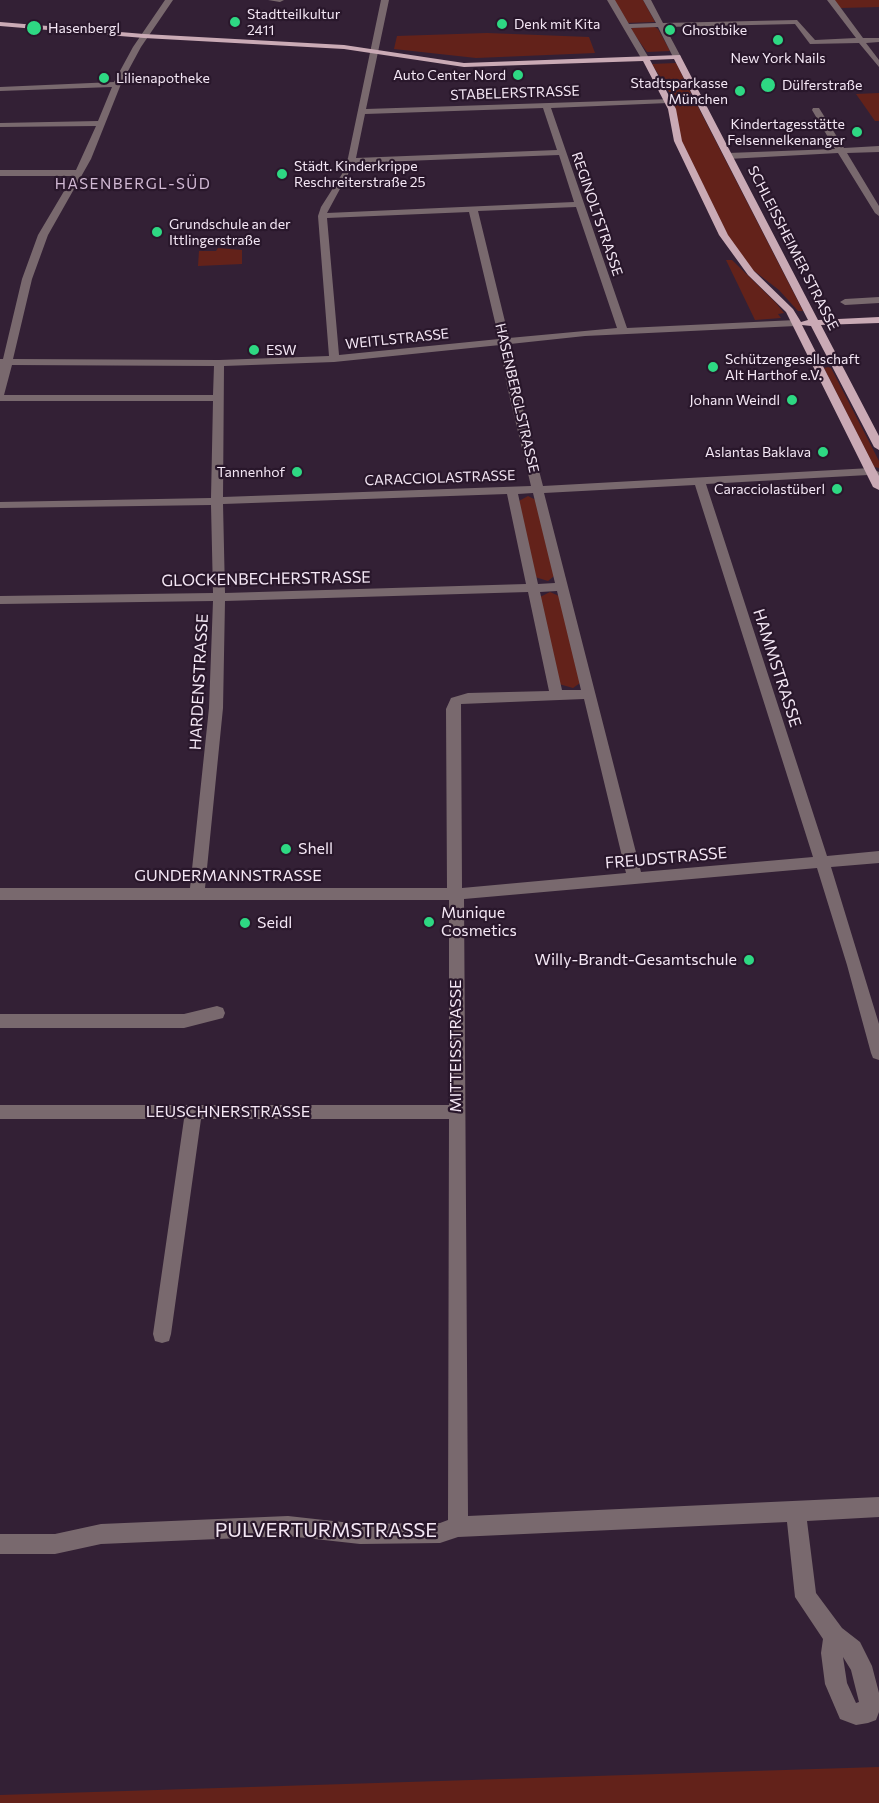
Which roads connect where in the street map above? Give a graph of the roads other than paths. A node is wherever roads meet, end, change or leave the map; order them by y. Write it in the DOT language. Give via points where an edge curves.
graph roads {
  1 [pos="169,0"];
  2 [pos="272,0"];
  3 [pos="280,0"];
  4 [pos="385,0"];
  5 [pos="611,0"];
  6 [pos="647,0"];
  7 [pos="831,0"];
  8 [pos="0,24"];
  9 [pos="625,26"];
  10 [pos="662,26"];
  11 [pos="144,36"];
  12 [pos="879,40"];
  13 [pos="861,41"];
  14 [pos="374,52"];
  15 [pos="677,57"];
  16 [pos="645,58"];
  17 [pos="879,65"];
  18 [pos="117,84"];
  19 [pos="0,88"];
  20 [pos="670,99"];
  21 [pos="546,105"];
  22 [pos="816,110"];
  23 [pos="363,112"];
  24 [pos="101,123"];
  25 [pos="0,125"];
  26 [pos="879,149"];
  27 [pos="840,151"];
  28 [pos="562,152"];
  29 [pos="728,156"];
  30 [pos="351,161"];
  31 [pos="0,173"];
  32 [pos="79,173"];
  33 [pos="580,204"];
  34 [pos="473,209"];
  35 [pos="879,213"];
  36 [pos="322,216"];
  37 [pos="879,300"];
  38 [pos="845,302"];
  39 [pos="879,320"];
  40 [pos="815,322"];
  41 [pos="796,323"];
  42 [pos="623,331"];
  43 [pos="505,342"];
  44 [pos="334,359"];
  45 [pos="3,362"];
  46 [pos="219,363"];
  47 [pos="837,369"];
  48 [pos="820,370"];
  49 [pos="0,393"];
  50 [pos="0,398"];
  51 [pos="219,398"];
  52 [pos="879,447"];
  53 [pos="875,474"];
  54 [pos="700,482"];
  55 [pos="879,487"];
  56 [pos="513,490"];
  57 [pos="538,490"];
  58 [pos="217,501"];
  59 [pos="0,505"];
  60 [pos="564,587"];
  61 [pos="534,588"];
  62 [pos="219,597"];
  63 [pos="0,600"];
  64 [pos="590,694"];
  65 [pos="556,695"];
  66 [pos="879,857"];
  67 [pos="821,863"];
  68 [pos="635,878"];
  69 [pos="0,894"];
  70 [pos="197,894"];
  71 [pos="456,894"];
  72 [pos="217,1013"];
  73 [pos="0,1021"];
  74 [pos="878,1051"];
  75 [pos="0,1112"];
  76 [pos="456,1112"];
  77 [pos="193,1113"];
  78 [pos="162,1334"];
  79 [pos="879,1507"];
  80 [pos="796,1510"];
  81 [pos="458,1527"];
  82 [pos="0,1544"];
  83 [pos="834,1636"];
  1 -- 11 [label="street"];
  2 -- 3 [label="street"];
  4 -- 14 [label="street"];
  5 -- 9 [label="street, SCHLEISSHEIMER STRASSE"];
  6 -- 10 [label="street, SCHLEISSHEIMER STRASSE"];
  7 -- 13 [label="street"];
  8 -- 11 [label="main road"];
  9 -- 10 [label="street"];
  9 -- 16 [label="street, SCHLEISSHEIMER STRASSE"];
  10 -- 13 [label="street" via="797,22 813,42"];
  10 -- 15 [label="street, SCHLEISSHEIMER STRASSE"];
  11 -- 14 [label="main road"];
  11 -- 18 [label="street"];
  12 -- 13 [label="street"];
  13 -- 17 [label="street"];
  14 -- 16 [label="main road" via="466,65"];
  14 -- 23 [label="street"];
  15 -- 16 [label="main road"];
  15 -- 29 [label="main road, SCHLEISSHEIMER STRASSE" via="692,97"];
  16 -- 20 [label="main road, SCHLEISSHEIMER STRASSE"];
  18 -- 19 [label="street"];
  18 -- 24 [label="street"];
  20 -- 21 [label="street, STABELERSTRASSE"];
  20 -- 41 [label="main road, SCHLEISSHEIMER STRASSE" via="678,141 724,235 751,273 786,305"];
  21 -- 23 [label="street, STABELERSTRASSE"];
  21 -- 28 [label="street, REGINOLTSTRASSE"];
  22 -- 27 [label="street"];
  23 -- 30 [label="street"];
  24 -- 25 [label="street"];
  24 -- 32 [label="street"];
  26 -- 27 [label="street"];
  27 -- 29 [label="street"];
  27 -- 35 [label="street"];
  28 -- 30 [label="street"];
  28 -- 33 [label="street, REGINOLTSTRASSE"];
  29 -- 40 [label="main road, SCHLEISSHEIMER STRASSE"];
  30 -- 36 [label="street"];
  31 -- 32 [label="street"];
  32 -- 45 [label="street" via="43,235"];
  33 -- 34 [label="street"];
  33 -- 42 [label="street, REGINOLTSTRASSE"];
  34 -- 36 [label="street"];
  34 -- 43 [label="street, HASENBERGLSTRASSE"];
  36 -- 44 [label="street"];
  37 -- 38 [label="street"];
  39 -- 40 [label="main road"];
  40 -- 41 [label="main road"];
  40 -- 47 [label="main road, SCHLEISSHEIMER STRASSE"];
  41 -- 42 [label="street, WEITLSTRASSE"];
  41 -- 48 [label="main road, SCHLEISSHEIMER STRASSE"];
  42 -- 43 [label="street, WEITLSTRASSE"];
  43 -- 44 [label="street, WEITLSTRASSE"];
  43 -- 57 [label="street, HASENBERGLSTRASSE"];
  44 -- 46 [label="street, WEITLSTRASSE"];
  45 -- 46 [label="street, WEITLSTRASSE"];
  45 -- 49 [label="street"];
  46 -- 51 [label="street, HARDENSTRASSE"];
  47 -- 48 [label="main road" via="826,365"];
  47 -- 52 [label="main road, SCHLEISSHEIMER STRASSE"];
  48 -- 53 [label="main road, SCHLEISSHEIMER STRASSE"];
  50 -- 51 [label="street"];
  51 -- 58 [label="street, HARDENSTRASSE"];
  53 -- 54 [label="street, CARACCIOLASTRASSE"];
  53 -- 55 [label="main road, SCHLEISSHEIMER STRASSE"];
  54 -- 57 [label="street, CARACCIOLASTRASSE"];
  54 -- 67 [label="street, HAMMSTRASSE"];
  56 -- 57 [label="street, CARACCIOLASTRASSE"];
  56 -- 58 [label="street, CARACCIOLASTRASSE"];
  56 -- 61 [label="street, HASENBERGLSTRASSE"];
  57 -- 60 [label="street, HASENBERGLSTRASSE"];
  58 -- 59 [label="street, CARACCIOLASTRASSE"];
  58 -- 62 [label="street, HARDENSTRASSE"];
  60 -- 61 [label="street"];
  60 -- 64 [label="street, HASENBERGLSTRASSE"];
  61 -- 62 [label="street, GLOCKENBECHERSTRASSE"];
  61 -- 65 [label="street, HASENBERGLSTRASSE"];
  62 -- 63 [label="street, GLOCKENBECHERSTRASSE"];
  62 -- 70 [label="street, HARDENSTRASSE" via="213,750"];
  64 -- 65 [label="street, MITTEISSTRASSE"];
  64 -- 68 [label="street, HASENBERGLSTRASSE"];
  65 -- 71 [label="street, MITTEISSTRASSE" via="456,701"];
  66 -- 67 [label="street, FREUDSTRASSE"];
  67 -- 68 [label="street, FREUDSTRASSE"];
  67 -- 74 [label="street, HAMMSTRASSE"];
  68 -- 71 [label="street, FREUDSTRASSE"];
  69 -- 70 [label="street, GUNDERMANNSTRASSE"];
  70 -- 71 [label="street, GUNDERMANNSTRASSE"];
  71 -- 76 [label="street, MITTEISSTRASSE"];
  72 -- 73 [label="street" via="184,1021"];
  75 -- 77 [label="street, LEUSCHNERSTRASSE"];
  76 -- 77 [label="street, LEUSCHNERSTRASSE"];
  76 -- 81 [label="street, MITTEISSTRASSE"];
  77 -- 78 [label="street"];
  79 -- 80 [label="street, PULVERTURMSTRASSE"];
  80 -- 81 [label="street, PULVERTURMSTRASSE"];
  80 -- 83 [label="street" via="806,1597"];
  81 -- 82 [label="street, PULVERTURMSTRASSE" via="440,1533 360,1534 288,1526 101,1534 55,1544"];
}
